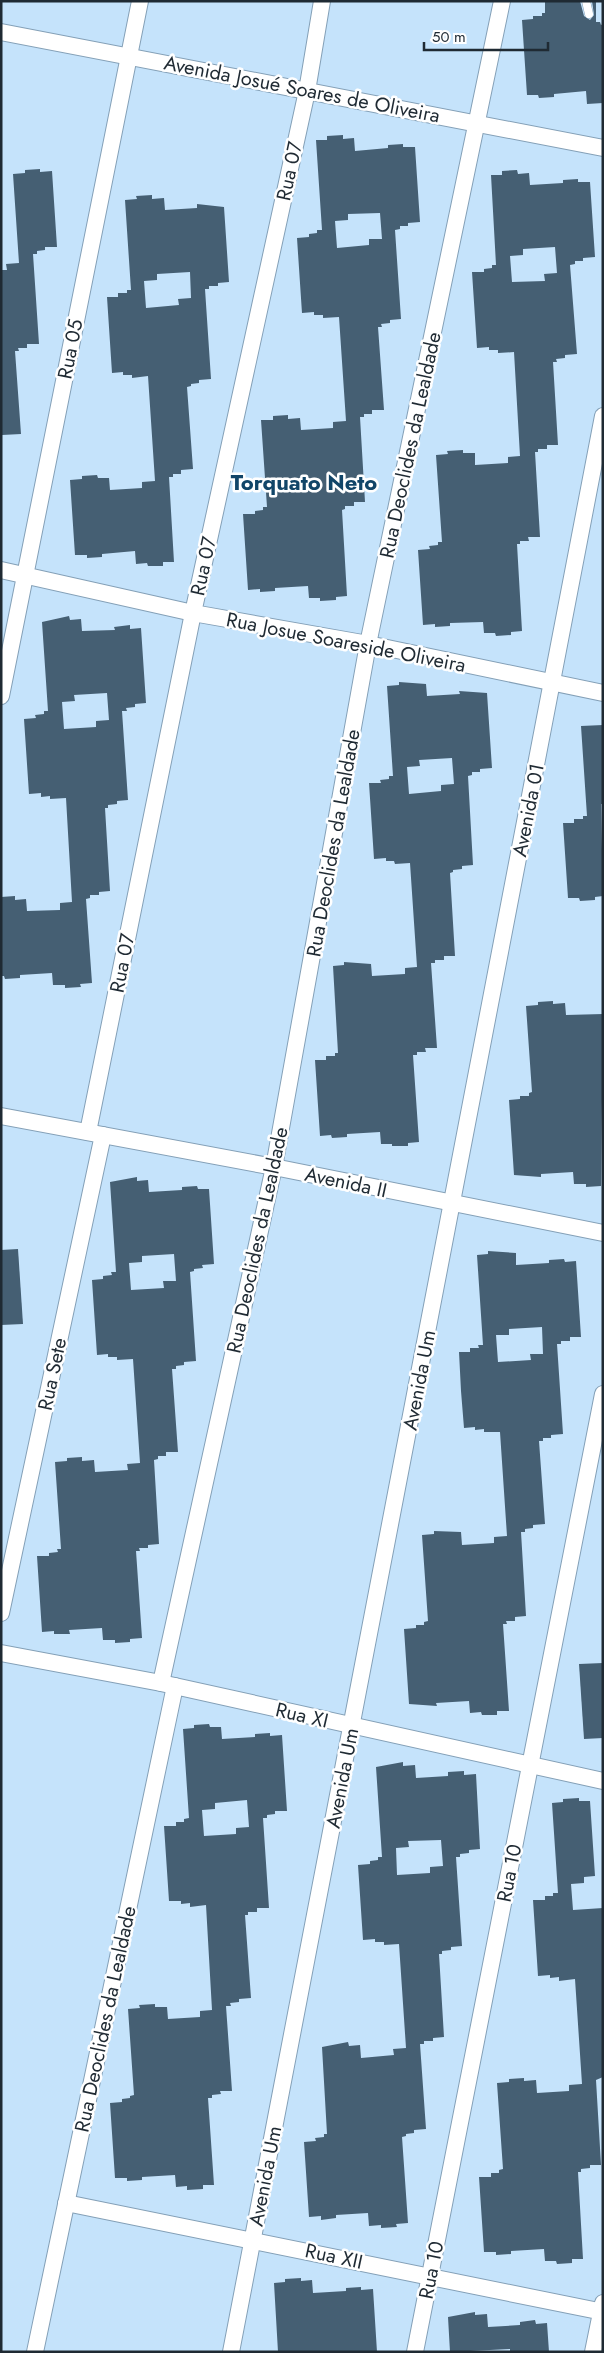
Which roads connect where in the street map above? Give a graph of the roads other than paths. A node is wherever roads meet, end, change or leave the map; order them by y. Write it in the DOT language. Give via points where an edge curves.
graph roads {
  1 [pos="140,1"];
  2 [pos="322,1"];
  3 [pos="502,1"];
  4 [pos="586,1"];
  5 [pos="589,14"];
  6 [pos="1,32"];
  7 [pos="129,55"];
  8 [pos="307,91"];
  9 [pos="477,123"];
  10 [pos="603,148"];
  11 [pos="603,416"];
  12 [pos="1,570"];
  13 [pos="25,575"];
  14 [pos="193,613"];
  15 [pos="368,644"];
  16 [pos="553,683"];
  17 [pos="603,693"];
  18 [pos="1,696"];
  19 [pos="1,1116"];
  20 [pos="96,1134"];
  21 [pos="274,1167"];
  22 [pos="453,1204"];
  23 [pos="603,1233"];
  24 [pos="603,1394"];
  25 [pos="1,1613"];
  26 [pos="1,1653"];
  27 [pos="168,1685"];
  28 [pos="352,1726"];
  29 [pos="530,1766"];
  30 [pos="603,1781"];
  31 [pos="66,2203"];
  32 [pos="252,2240"];
  33 [pos="430,2276"];
  34 [pos="602,2309"];
  35 [pos="35,2352"];
  36 [pos="230,2352"];
  37 [pos="414,2352"];
  38 [pos="593,2352"];
  1 -- 7 [label="street, Rua 05"];
  2 -- 8 [label="street, Rua 07"];
  3 -- 9 [label="street, Rua Deoclides da Lealdade"];
  4 -- 5 [label="lane"];
  6 -- 7 [label="street, Avenida Josué Soares de Oliveira"];
  7 -- 8 [label="street, Avenida Josué Soares de Oliveira"];
  7 -- 13 [label="street, Rua 05"];
  8 -- 9 [label="street, Avenida Josué Soares de Oliveira"];
  8 -- 14 [label="street, Rua 07"];
  9 -- 10 [label="street, Avenida Josué Soares de Oliveira"];
  9 -- 15 [label="street, Rua Deoclides da Lealdade"];
  11 -- 16 [label="street, Avenida 01"];
  12 -- 13 [label="street, Rua Josue Soareside Oliveira"];
  13 -- 14 [label="street, Rua Josue Soareside Oliveira"];
  13 -- 18 [label="street, Rua 05"];
  14 -- 15 [label="street, Rua Josue Soareside Oliveira"];
  14 -- 20 [label="street, Rua 07"];
  15 -- 16 [label="street, Rua Josue Soareside Oliveira"];
  15 -- 21 [label="street, Rua Deoclides da Lealdade"];
  16 -- 17 [label="street, Rua Josue Soareside Oliveira"];
  16 -- 22 [label="street, Avenida 01"];
  19 -- 20 [label="street, Avenida II"];
  20 -- 21 [label="street, Avenida II"];
  20 -- 25 [label="street, Rua Sete"];
  21 -- 22 [label="street, Avenida II"];
  21 -- 27 [label="street, Rua Deoclides da Lealdade"];
  22 -- 23 [label="street, Avenida II"];
  22 -- 28 [label="street, Avenida Um"];
  24 -- 29 [label="street, Rua 10"];
  26 -- 27 [label="street, Rua XI"];
  27 -- 28 [label="street, Rua XI"];
  27 -- 31 [label="street, Rua Deoclides da Lealdade"];
  28 -- 29 [label="street, Rua XI"];
  28 -- 32 [label="street, Avenida Um"];
  29 -- 30 [label="street, Rua XI"];
  29 -- 33 [label="street, Rua 10"];
  31 -- 32 [label="street, Rua XII"];
  31 -- 35 [label="street, Rua Deoclides da Lealdade"];
  32 -- 33 [label="street, Rua XII"];
  32 -- 36 [label="street, Avenida Um"];
  33 -- 34 [label="street, Rua XII"];
  33 -- 37 [label="street, Rua 10"];
  34 -- 38 [label="street"];
}
